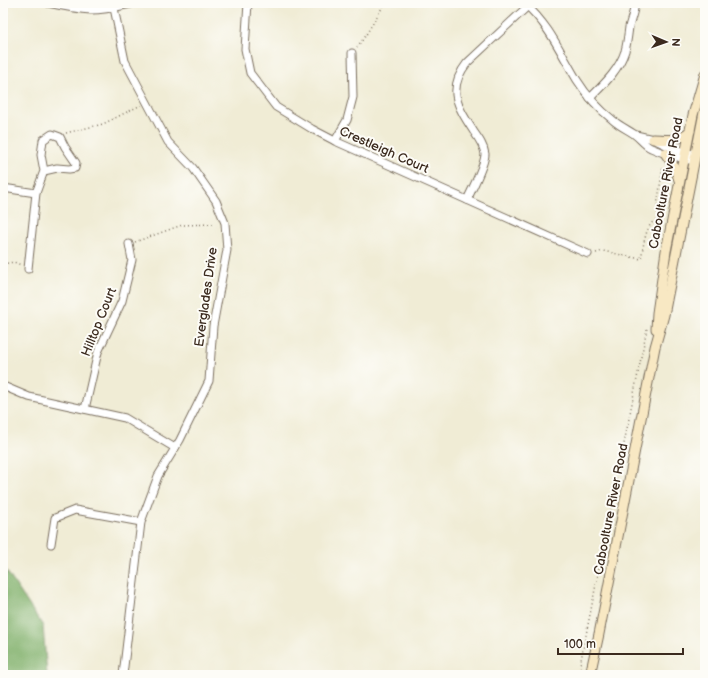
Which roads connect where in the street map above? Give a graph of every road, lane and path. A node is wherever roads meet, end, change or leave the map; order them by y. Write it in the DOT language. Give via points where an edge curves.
graph roads {
  1 [pos="48,3"];
  2 [pos="135,3"];
  3 [pos="248,3"];
  4 [pos="385,3"];
  5 [pos="635,3"];
  6 [pos="526,5"];
  7 [pos="114,8"];
  8 [pos="352,53"];
  9 [pos="705,74"];
  10 [pos="590,98"];
  11 [pos="147,102"];
  12 [pos="705,107"];
  13 [pos="690,131"];
  14 [pos="634,134"];
  15 [pos="60,137"];
  16 [pos="653,139"];
  17 [pos="335,141"];
  18 [pos="665,156"];
  19 [pos="685,156"];
  20 [pos="695,158"];
  21 [pos="44,171"];
  22 [pos="680,181"];
  23 [pos="3,188"];
  24 [pos="36,193"];
  25 [pos="467,200"];
  26 [pos="659,220"];
  27 [pos="225,223"];
  28 [pos="662,234"];
  29 [pos="130,244"];
  30 [pos="588,254"];
  31 [pos="3,264"];
  32 [pos="28,269"];
  33 [pos="647,326"];
  34 [pos="655,347"];
  35 [pos="3,386"];
  36 [pos="85,408"];
  37 [pos="175,448"];
  38 [pos="141,522"];
  39 [pos="51,544"];
  40 [pos="123,675"];
  41 [pos="578,675"];
  42 [pos="590,675"];
  1 -- 7 [label="street" via="92,10"];
  2 -- 7 [label="street"];
  3 -- 17 [label="street, Crestleigh Court" via="244,49 250,73 276,107"];
  4 -- 8 [label="path"];
  5 -- 10 [label="street" via="625,51 619,64 612,76"];
  6 -- 10 [label="street" via="552,35 578,82"];
  6 -- 25 [label="street" via="467,63 457,82 459,105 485,153"];
  7 -- 11 [label="street, Everglades Drive" via="125,62"];
  8 -- 17 [label="street" via="353,97 347,120"];
  9 -- 13 [label="main road, Caboolture River Road"];
  10 -- 14 [label="street" via="605,114"];
  11 -- 15 [label="path" via="103,124 67,132"];
  11 -- 27 [label="street, Everglades Drive" via="168,142 193,168 216,201"];
  12 -- 20 [label="main road, Caboolture River Road"];
  13 -- 16 [label="main road" via="677,139"];
  13 -- 19 [label="main road, Caboolture River Road"];
  14 -- 16 [label="street"];
  14 -- 18 [label="street"];
  15 -- 21 [label="street" via="52,134 42,140"];
  15 -- 21 [label="street" via="64,148 76,163 75,168"];
  16 -- 19 [label="street"];
  17 -- 25 [label="street, Crestleigh Court"];
  18 -- 19 [label="street"];
  18 -- 22 [label="main road" via="675,168"];
  18 -- 26 [label="path" via="657,206"];
  19 -- 20 [label="street"];
  19 -- 22 [label="main road, Caboolture River Road"];
  20 -- 34 [label="main road, Caboolture River Road" via="664,315"];
  21 -- 24 [label="street"];
  22 -- 34 [label="main road, Caboolture River Road" via="665,258"];
  23 -- 24 [label="street"];
  24 -- 32 [label="street"];
  25 -- 30 [label="street, Crestleigh Court"];
  26 -- 28 [label="path"];
  26 -- 30 [label="path" via="653,222 647,231 641,259 603,251"];
  27 -- 29 [label="path" via="182,225"];
  27 -- 37 [label="street, Everglades Drive" via="227,250 213,326 209,381"];
  29 -- 36 [label="street, Hilltop Court" via="132,260 122,301 98,352"];
  31 -- 32 [label="path" via="14,262"];
  33 -- 41 [label="path"];
  34 -- 42 [label="main road, Caboolture River Road"];
  35 -- 36 [label="street" via="29,397"];
  36 -- 37 [label="street" via="125,418"];
  37 -- 38 [label="street, Everglades Drive" via="158,476"];
  38 -- 39 [label="street" via="75,510 54,518"];
  38 -- 40 [label="street, Everglades Drive"];
}
